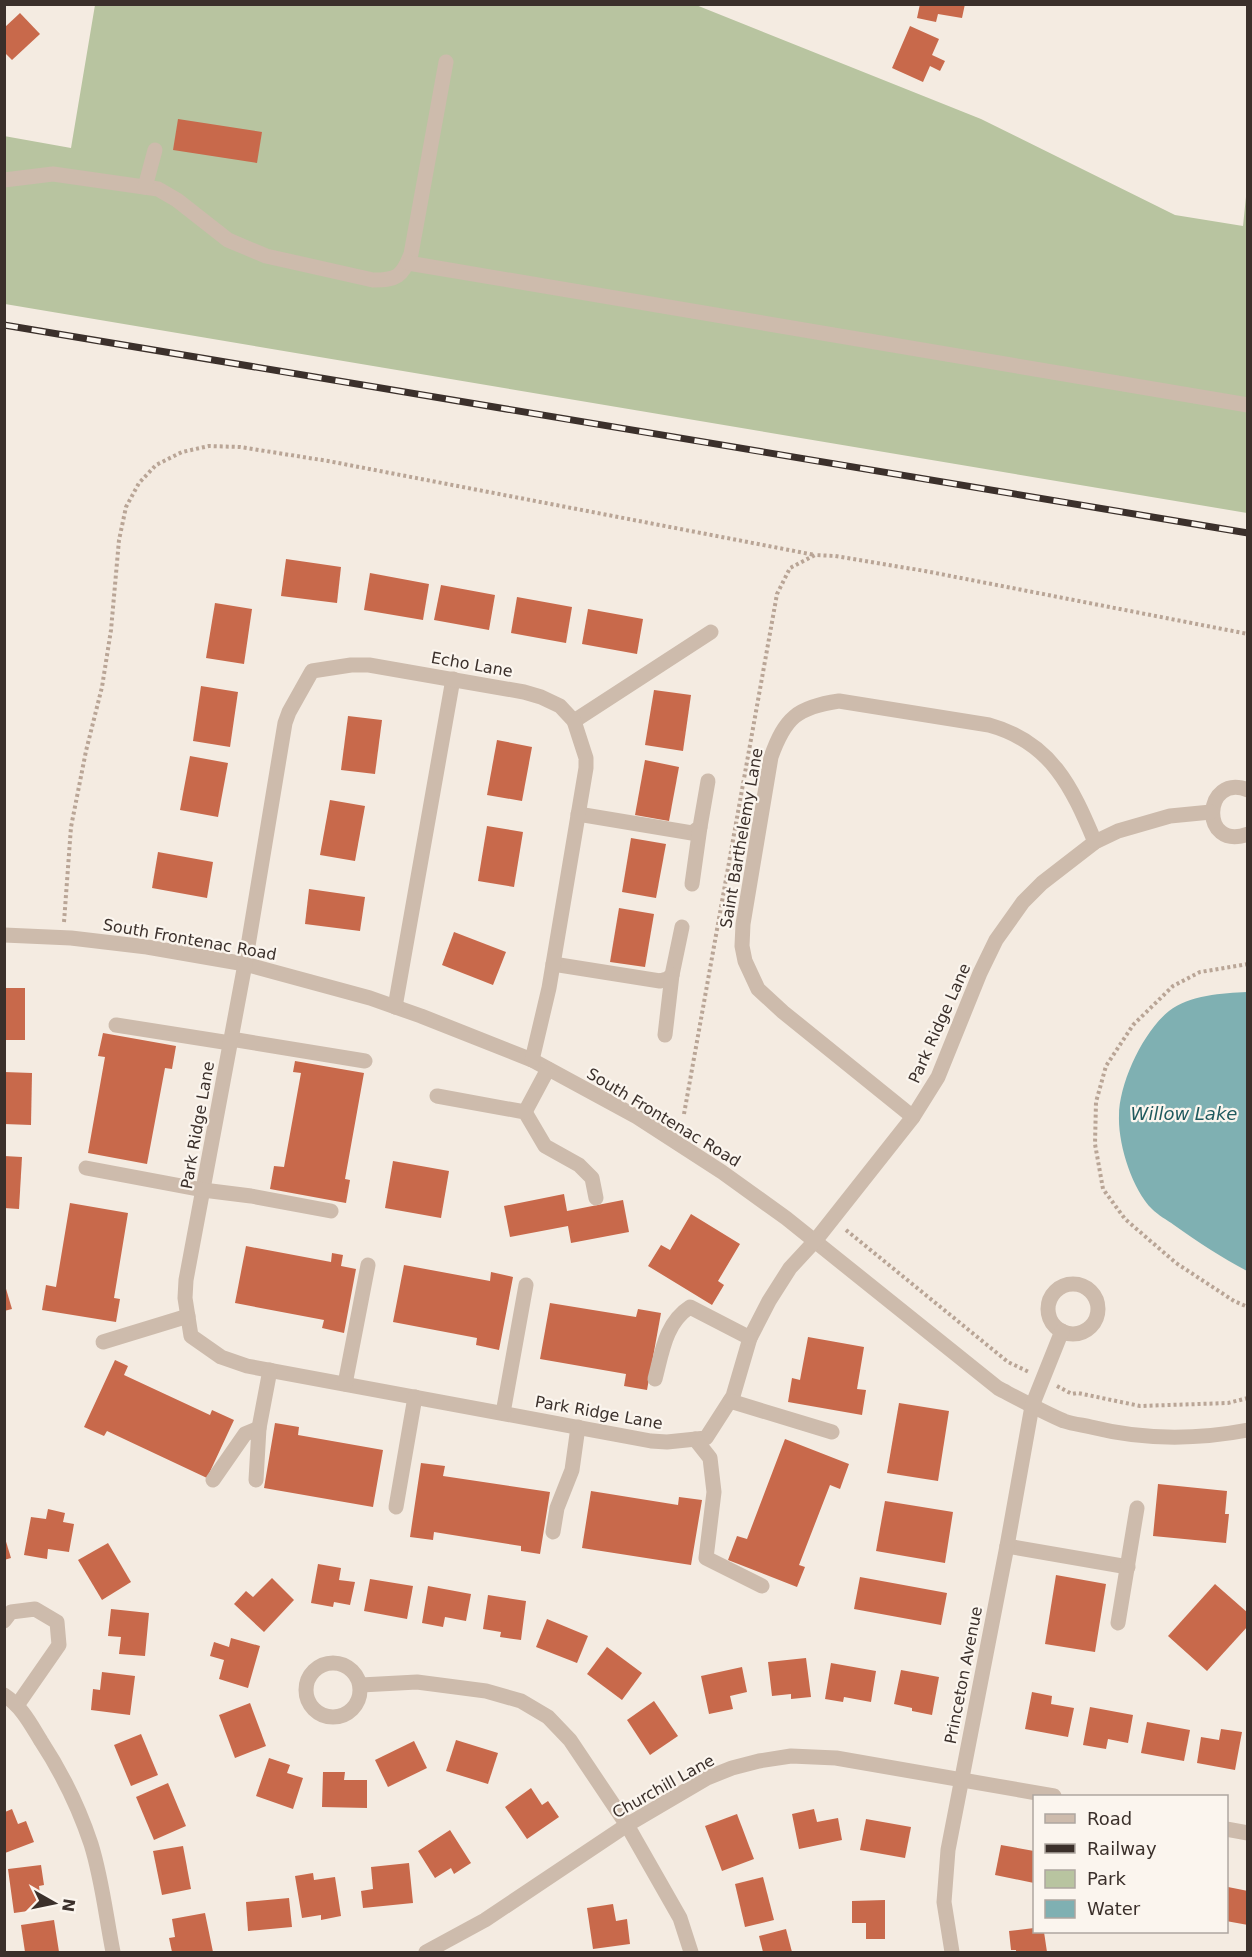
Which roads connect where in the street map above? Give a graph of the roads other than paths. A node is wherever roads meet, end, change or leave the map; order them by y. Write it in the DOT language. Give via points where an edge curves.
graph roads {
  1 [pos="446,62"];
  2 [pos="155,150"];
  3 [pos="4,180"];
  4 [pos="145,187"];
  5 [pos="408,263"];
  6 [pos="1248,405"];
  7 [pos="711,632"];
  8 [pos="453,680"];
  9 [pos="574,721"];
  10 [pos="708,781"];
  11 [pos="1248,790"];
  12 [pos="1211,812"];
  13 [pos="578,814"];
  14 [pos="700,827"];
  15 [pos="1248,834"];
  16 [pos="1095,842"];
  17 [pos="692,884"];
  18 [pos="682,927"];
  19 [pos="4,935"];
  20 [pos="245,964"];
  21 [pos="553,964"];
  22 [pos="672,975"];
  23 [pos="396,1007"];
  24 [pos="116,1026"];
  25 [pos="664,1035"];
  26 [pos="230,1041"];
  27 [pos="532,1060"];
  28 [pos="364,1061"];
  29 [pos="548,1069"];
  30 [pos="437,1096"];
  31 [pos="525,1112"];
  32 [pos="913,1117"];
  33 [pos="86,1168"];
  34 [pos="203,1190"];
  35 [pos="596,1198"];
  36 [pos="332,1211"];
  37 [pos="814,1241"];
  38 [pos="368,1265"];
  39 [pos="526,1285"];
  40 [pos="188,1316"];
  41 [pos="1062,1331"];
  42 [pos="750,1338"];
  43 [pos="103,1342"];
  44 [pos="270,1370"];
  45 [pos="655,1379"];
  46 [pos="345,1384"];
  47 [pos="415,1397"];
  48 [pos="730,1401"];
  49 [pos="1032,1406"];
  50 [pos="503,1413"];
  51 [pos="578,1427"];
  52 [pos="259,1428"];
  53 [pos="1248,1430"];
  54 [pos="832,1432"];
  55 [pos="695,1439"];
  56 [pos="213,1480"];
  57 [pos="256,1480"];
  58 [pos="396,1507"];
  59 [pos="1137,1508"];
  60 [pos="553,1532"];
  61 [pos="1007,1546"];
  62 [pos="1128,1567"];
  63 [pos="762,1586"];
  64 [pos="4,1621"];
  65 [pos="1118,1623"];
  66 [pos="361,1685"];
  67 [pos="4,1695"];
  68 [pos="18,1704"];
  69 [pos="961,1780"];
  70 [pos="1043,1795"];
  71 [pos="627,1825"];
  72 [pos="1228,1829"];
  73 [pos="1248,1833"];
  74 [pos="113,1953"];
  75 [pos="426,1953"];
  76 [pos="692,1953"];
  77 [pos="952,1953"];
  1 -- 5 [label="street"];
  2 -- 4 [label="street"];
  3 -- 4 [label="street" via="53,174"];
  4 -- 5 [label="street" via="158,189 177,200 228,240 266,256 373,280 391,280"];
  5 -- 6 [label="street"];
  7 -- 9 [label="street"];
  8 -- 9 [label="street, Echo Lane" via="541,697 560,706"];
  8 -- 20 [label="street, Echo Lane" via="369,665 312,671 285,723"];
  8 -- 23 [label="street"];
  9 -- 13 [label="street" via="586,758"];
  10 -- 14 [label="street"];
  11 -- 12 [label="street" via="1230,788 1219,794"];
  12 -- 15 [label="street" via="1214,824 1227,836 1239,838"];
  12 -- 16 [label="street, Park Ridge Lane" via="1170,816"];
  13 -- 14 [label="street" via="684,833"];
  13 -- 21 [label="street"];
  14 -- 17 [label="street"];
  16 -- 32 [label="street, Park Ridge Lane" via="1042,883 1007,923 980,973 938,1077"];
  16 -- 32 [label="street, Saint Barthelemy Lane" via="1079,804 1060,774 1031,743 1006,730 839,701 816,704 795,716 780,732 771,757 742,924 745,961 758,989"];
  18 -- 22 [label="street"];
  19 -- 20 [label="street, South Frontenac Road" via="147,947"];
  20 -- 23 [label="street, South Frontenac Road"];
  20 -- 26 [label="street, Park Ridge Lane"];
  21 -- 22 [label="street" via="660,981"];
  21 -- 27 [label="street"];
  22 -- 25 [label="street"];
  23 -- 27 [label="street, South Frontenac Road"];
  24 -- 26 [label="street"];
  26 -- 28 [label="street"];
  26 -- 34 [label="street, Park Ridge Lane"];
  27 -- 29 [label="street, South Frontenac Road"];
  29 -- 31 [label="street"];
  29 -- 37 [label="street, South Frontenac Road" via="678,1142"];
  30 -- 31 [label="street"];
  31 -- 35 [label="street" via="545,1146 579,1165 592,1179"];
  32 -- 37 [label="street, Park Ridge Lane"];
  33 -- 34 [label="street"];
  34 -- 36 [label="street"];
  34 -- 40 [label="street, Park Ridge Lane" via="186,1280"];
  37 -- 42 [label="street, Park Ridge Lane" via="785,1276"];
  37 -- 49 [label="street, South Frontenac Road" via="998,1388"];
  38 -- 46 [label="street"];
  39 -- 50 [label="street"];
  40 -- 43 [label="street"];
  40 -- 44 [label="street, Park Ridge Lane" via="190,1335 221,1357"];
  41 -- 49 [label="street, Princeton Avenue"];
  42 -- 45 [label="street" via="690,1307 669,1330"];
  42 -- 48 [label="street, Park Ridge Lane"];
  44 -- 46 [label="street, Park Ridge Lane"];
  44 -- 52 [label="street"];
  46 -- 47 [label="street, Park Ridge Lane"];
  47 -- 50 [label="street, Park Ridge Lane"];
  47 -- 58 [label="street"];
  48 -- 54 [label="street"];
  48 -- 55 [label="street, Park Ridge Lane" via="706,1438"];
  49 -- 53 [label="street, South Frontenac Road" via="1066,1422 1144,1436 1194,1437"];
  49 -- 61 [label="street, Princeton Avenue"];
  50 -- 51 [label="street, Park Ridge Lane"];
  51 -- 55 [label="street, Park Ridge Lane" via="651,1441"];
  51 -- 60 [label="street" via="572,1470 557,1508"];
  52 -- 56 [label="street" via="245,1434"];
  52 -- 57 [label="street"];
  55 -- 63 [label="street" via="710,1458 714,1492 706,1558"];
  59 -- 62 [label="street"];
  61 -- 62 [label="street"];
  61 -- 69 [label="street, Princeton Avenue"];
  62 -- 65 [label="street"];
  64 -- 68 [label="street" via="11,1612 35,1609 57,1622 59,1645"];
  66 -- 71 [label="street" via="417,1682 486,1691 521,1701 548,1717 570,1740"];
  67 -- 68 [label="street"];
  68 -- 74 [label="street" via="59,1769 91,1845"];
  69 -- 70 [label="street, Churchill Lane"];
  69 -- 71 [label="street, Churchill Lane" via="836,1758 791,1756 715,1775"];
  69 -- 77 [label="street, Princeton Avenue" via="945,1878"];
  71 -- 75 [label="street, Churchill Lane" via="485,1920"];
  71 -- 76 [label="street" via="680,1918"];
  72 -- 73 [label="street"];
}
